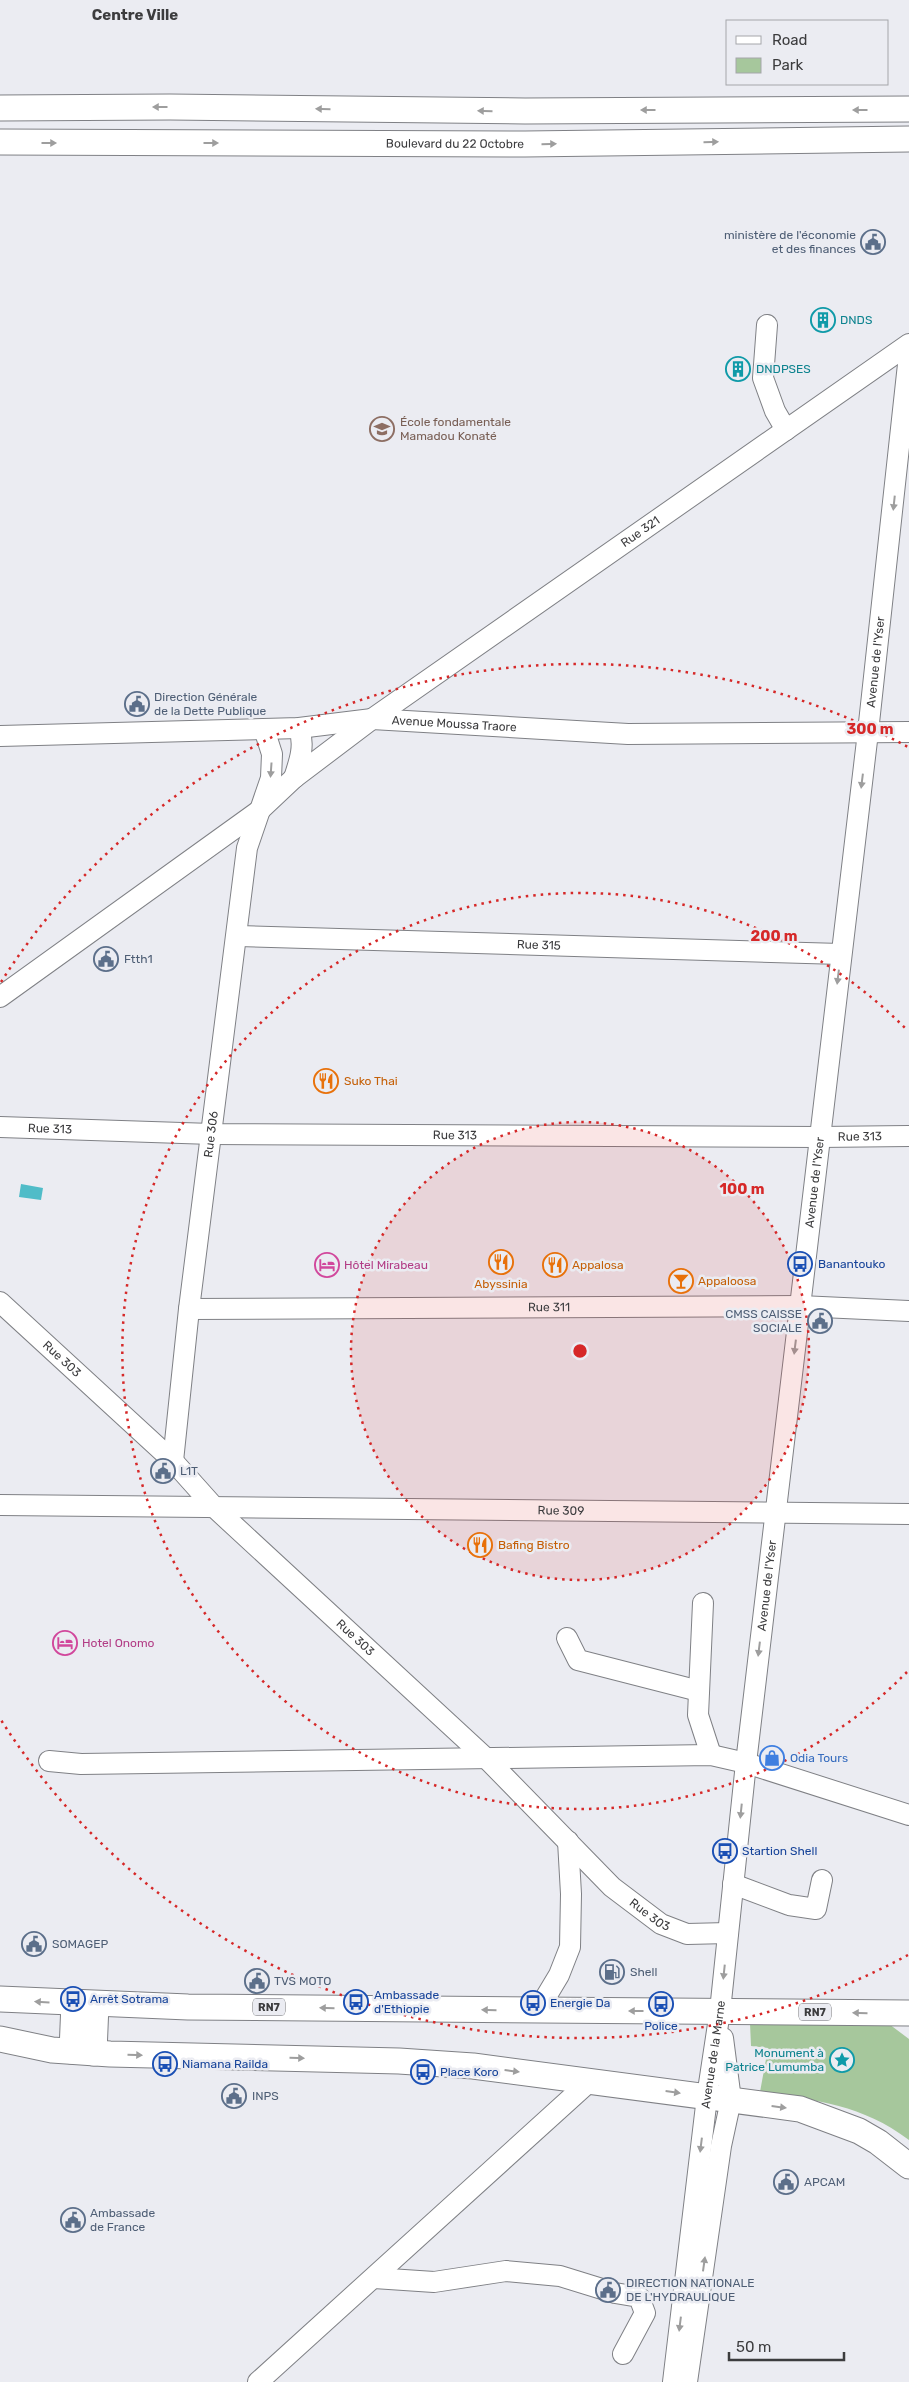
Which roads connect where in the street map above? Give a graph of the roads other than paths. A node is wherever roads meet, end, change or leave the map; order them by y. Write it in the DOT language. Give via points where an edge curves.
graph roads {
  1 [pos="0,108"];
  2 [pos="909,109"];
  3 [pos="909,139"];
  4 [pos="0,142"];
  5 [pos="767,325"];
  6 [pos="909,344"];
  7 [pos="909,355"];
  8 [pos="786,430"];
  9 [pos="903,466"];
  10 [pos="372,719"];
  11 [pos="299,728"];
  12 [pos="264,729"];
  13 [pos="868,732"];
  14 [pos="909,732"];
  15 [pos="0,736"];
  16 [pos="294,778"];
  17 [pos="260,810"];
  18 [pos="238,936"];
  19 [pos="841,954"];
  20 [pos="0,997"];
  21 [pos="0,1127"];
  22 [pos="212,1134"];
  23 [pos="909,1136"];
  24 [pos="819,1138"];
  25 [pos="0,1302"];
  26 [pos="800,1306"];
  27 [pos="189,1309"];
  28 [pos="909,1311"];
  29 [pos="173,1460"];
  30 [pos="0,1505"];
  31 [pos="215,1508"];
  32 [pos="775,1514"];
  33 [pos="909,1514"];
  34 [pos="703,1602"];
  35 [pos="566,1638"];
  36 [pos="699,1691"];
  37 [pos="711,1755"];
  38 [pos="488,1760"];
  39 [pos="49,1761"];
  40 [pos="746,1763"];
  41 [pos="909,1815"];
  42 [pos="568,1841"];
  43 [pos="822,1880"];
  44 [pos="733,1884"];
  45 [pos="728,1933"];
  46 [pos="0,1999"];
  47 [pos="85,2004"];
  48 [pos="538,2010"];
  49 [pos="720,2011"];
  50 [pos="909,2013"];
  51 [pos="0,2039"];
  52 [pos="83,2052"];
  53 [pos="590,2081"];
  54 [pos="719,2099"];
  55 [pos="878,2142"];
  56 [pos="909,2154"];
  57 [pos="909,2166"];
  58 [pos="374,2278"];
  59 [pos="623,2354"];
  60 [pos="258,2382"];
  61 [pos="673,2382"];
  62 [pos="687,2382"];
  2 -- 1 [label="main road, one-way"];
  4 -- 3 [label="main road, Boulevard du 22 Octobre, one-way" via="525,144"];
  5 -- 8 [label="street" via="763,378"];
  6 -- 8 [label="street, Rue 321"];
  7 -- 9 [label="street, Avenue de l'Yser"];
  8 -- 10 [label="street, Rue 321"];
  9 -- 13 [label="street, Avenue de l'Yser, one-way"];
  10 -- 11 [label="street, Avenue Moussa Traore"];
  10 -- 13 [label="street, Avenue Moussa Traore" via="628,734"];
  10 -- 16 [label="street, Rue 321"];
  11 -- 12 [label="street, Avenue Moussa Traore"];
  11 -- 16 [label="street" via="303,739"];
  12 -- 15 [label="street, Avenue Moussa Traore"];
  12 -- 17 [label="street, Rue 306, one-way" via="272,754 271,778"];
  13 -- 14 [label="street, Avenue Moussa Traore"];
  13 -- 19 [label="street, Avenue de l'Yser, one-way"];
  16 -- 17 [label="street, Rue 321"];
  17 -- 18 [label="street, Rue 306" via="247,848"];
  17 -- 20 [label="street, Rue 321"];
  18 -- 19 [label="street, Rue 315"];
  18 -- 22 [label="street, Rue 306"];
  19 -- 24 [label="street, Avenue de l'Yser, one-way"];
  21 -- 22 [label="street, Rue 313"];
  22 -- 24 [label="street, Rue 313"];
  22 -- 27 [label="street, Rue 306"];
  23 -- 24 [label="street, Rue 313"];
  24 -- 26 [label="street, Avenue de l'Yser"];
  25 -- 29 [label="street, Rue 303"];
  26 -- 27 [label="street, Rue 311"];
  26 -- 28 [label="street, Rue 311"];
  26 -- 32 [label="street, Avenue de l'Yser, one-way"];
  27 -- 29 [label="street, Rue 306"];
  29 -- 31 [label="street, Rue 303"];
  30 -- 31 [label="street, Rue 309"];
  31 -- 32 [label="street, Rue 309"];
  31 -- 38 [label="street, Rue 303"];
  32 -- 33 [label="street, Rue 309"];
  32 -- 40 [label="street, Avenue de l'Yser, one-way"];
  34 -- 36 [label="street"];
  35 -- 36 [label="street" via="578,1660"];
  36 -- 37 [label="street" via="698,1716"];
  37 -- 38 [label="street"];
  37 -- 40 [label="street"];
  38 -- 39 [label="street" via="90,1764"];
  38 -- 42 [label="street, Rue 303"];
  40 -- 41 [label="street"];
  40 -- 44 [label="street, Avenue de l'Yser, one-way"];
  42 -- 45 [label="street, Rue 303" via="612,1887 662,1924 686,1934"];
  42 -- 48 [label="street" via="570,1947 559,1975"];
  43 -- 44 [label="street" via="816,1909 789,1905"];
  44 -- 45 [label="street, Avenue de l'Yser"];
  45 -- 49 [label="street, Avenue de l'Yser, one-way"];
  47 -- 46 [label="main road, RN7, one-way"];
  48 -- 47 [label="main road, RN7, one-way"];
  47 -- 52 [label="main road"];
  49 -- 48 [label="main road, RN7, one-way"];
  50 -- 49 [label="main road, RN7, one-way"];
  49 -- 54 [label="street, Avenue de la Marne"];
  51 -- 52 [label="main road" via="52,2050"];
  52 -- 53 [label="main road, one-way" via="399,2061 473,2066"];
  53 -- 54 [label="main road, one-way"];
  53 -- 58 [label="street"];
  54 -- 55 [label="main road, one-way" via="800,2109 859,2131"];
  54 -- 61 [label="street, Avenue de la Marne, one-way"];
  62 -- 54 [label="street, Avenue de la Marne, one-way" via="721,2146"];
  55 -- 56 [label="main road"];
  55 -- 57 [label="main road"];
  58 -- 59 [label="street" via="434,2282 506,2271 560,2276 638,2297 645,2313"];
  58 -- 60 [label="street"];
}
